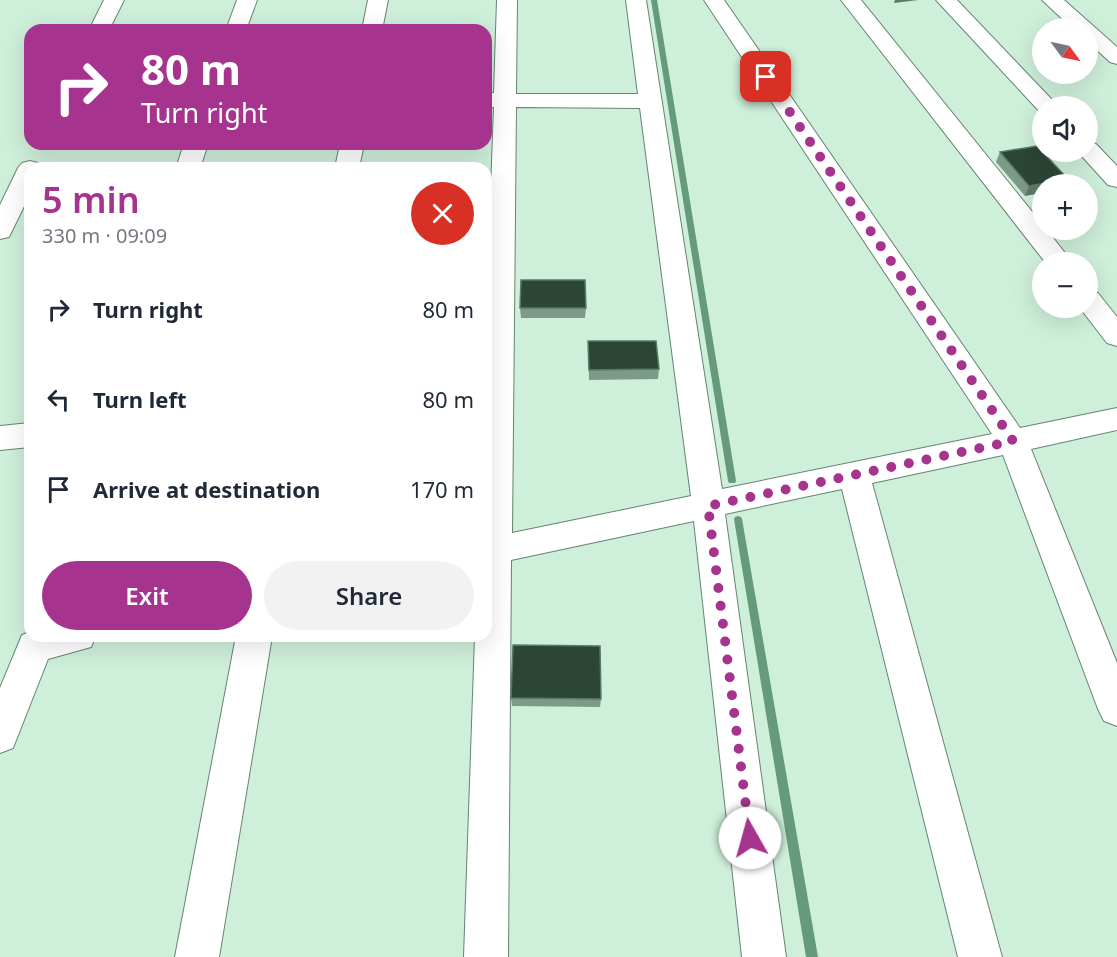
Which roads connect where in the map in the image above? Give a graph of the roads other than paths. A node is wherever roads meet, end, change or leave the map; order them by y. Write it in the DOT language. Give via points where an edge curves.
graph roads {
  1 [pos="114,0"];
  2 [pos="247,0"];
  3 [pos="378,0"];
  4 [pos="507,0"];
  5 [pos="636,0"];
  6 [pos="714,0"];
  7 [pos="850,0"];
  8 [pos="946,0"];
  9 [pos="1052,0"];
  10 [pos="1073,18"];
  11 [pos="102,24"];
  12 [pos="238,24"];
  13 [pos="373,24"];
  14 [pos="1098,41"];
  15 [pos="1117,58"];
  16 [pos="1037,96"];
  17 [pos="495,100"];
  18 [pos="652,101"];
  19 [pos="1098,160"];
  20 [pos="1117,180"];
  21 [pos="24,181"];
  22 [pos="0,231"];
  23 [pos="1051,252"];
  24 [pos="1098,312"];
  25 [pos="1117,336"];
  26 [pos="1117,419"];
  27 [pos="24,436"];
  28 [pos="0,438"];
  29 [pos="492,438"];
  30 [pos="1013,441"];
  31 [pos="854,475"];
  32 [pos="708,506"];
  33 [pos="492,551"];
  34 [pos="64,642"];
  35 [pos="253,642"];
  36 [pos="490,642"];
  37 [pos="24,659"];
  38 [pos="1117,709"];
  39 [pos="0,735"];
  40 [pos="197,957"];
  41 [pos="486,957"];
  42 [pos="764,957"];
  43 [pos="980,957"];
  1 -- 11 [label="street"];
  2 -- 12 [label="street"];
  3 -- 13 [label="street"];
  4 -- 17 [label="street"];
  5 -- 18 [label="street"];
  6 -- 30 [label="street"];
  7 -- 23 [label="street"];
  8 -- 16 [label="street"];
  9 -- 10 [label="street"];
  14 -- 15 [label="street"];
  17 -- 18 [label="street"];
  17 -- 29 [label="street"];
  18 -- 32 [label="street"];
  19 -- 20 [label="street"];
  21 -- 22 [label="street"];
  24 -- 25 [label="street"];
  26 -- 30 [label="street"];
  27 -- 28 [label="street"];
  30 -- 31 [label="street"];
  30 -- 38 [label="street"];
  31 -- 32 [label="street"];
  31 -- 43 [label="street"];
  32 -- 33 [label="street"];
  32 -- 42 [label="street"];
  34 -- 37 [label="street"];
  35 -- 40 [label="street"];
  36 -- 41 [label="street"];
  37 -- 39 [label="street"];
}
